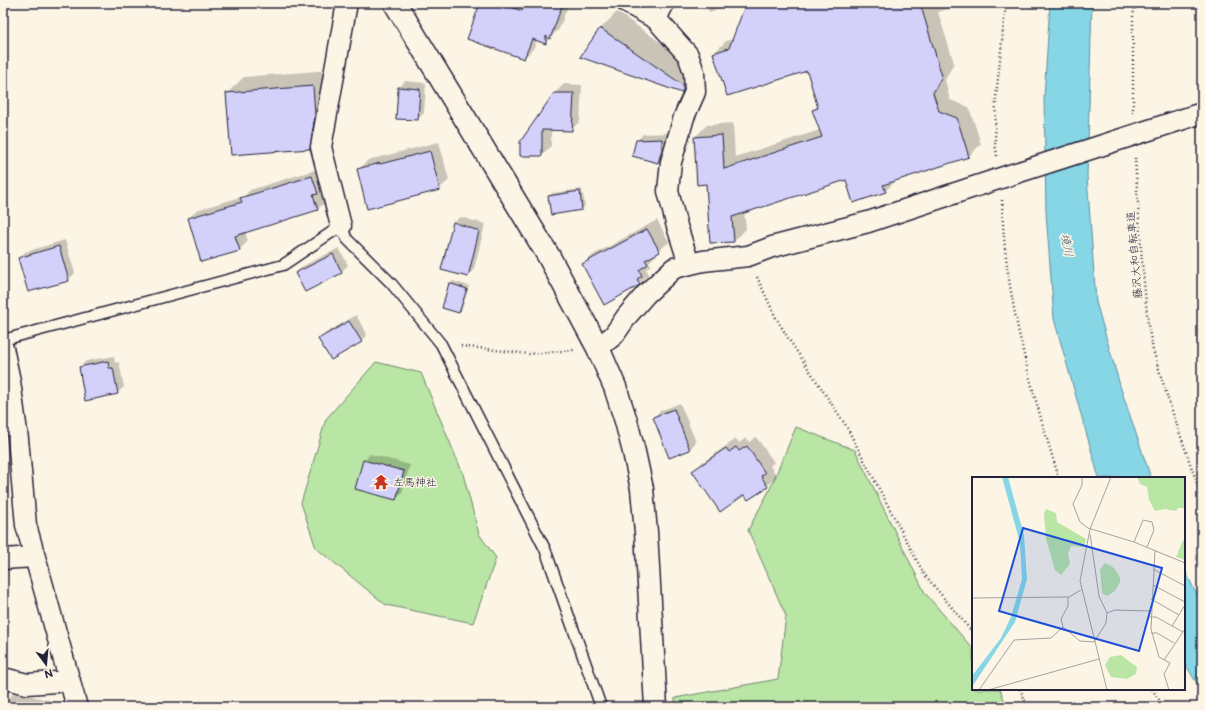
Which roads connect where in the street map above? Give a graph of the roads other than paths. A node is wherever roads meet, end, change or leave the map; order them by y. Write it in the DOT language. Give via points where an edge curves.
graph roads {
  1 [pos="347,3"];
  2 [pos="395,3"];
  3 [pos="627,3"];
  4 [pos="660,11"];
  5 [pos="1202,113"];
  6 [pos="341,226"];
  7 [pos="689,264"];
  8 [pos="3,340"];
  9 [pos="3,348"];
  10 [pos="598,348"];
  11 [pos="10,437"];
  12 [pos="34,557"];
  13 [pos="3,559"];
  14 [pos="3,678"];
  15 [pos="70,681"];
  16 [pos="77,707"];
  17 [pos="601,707"];
  18 [pos="656,707"];
  1 -- 6 [label="street" via="321,147"];
  2 -- 10 [label="street" via="548,255"];
  3 -- 4 [label="street"];
  4 -- 7 [label="street" via="688,55 694,72 695,92 684,117 671,162 668,191"];
  5 -- 7 [label="street" via="868,222 772,247 748,256"];
  6 -- 8 [label="lane" via="283,265"];
  6 -- 17 [label="lane" via="347,239 391,283 441,344 545,549"];
  7 -- 10 [label="street" via="674,268 646,294 614,335"];
  9 -- 11 [label="street" via="10,381"];
  10 -- 18 [label="street" via="626,421 642,489"];
  11 -- 12 [label="street"];
  12 -- 13 [label="street"];
  12 -- 15 [label="street"];
  14 -- 15 [label="street" via="27,684"];
  15 -- 16 [label="street"];
}
